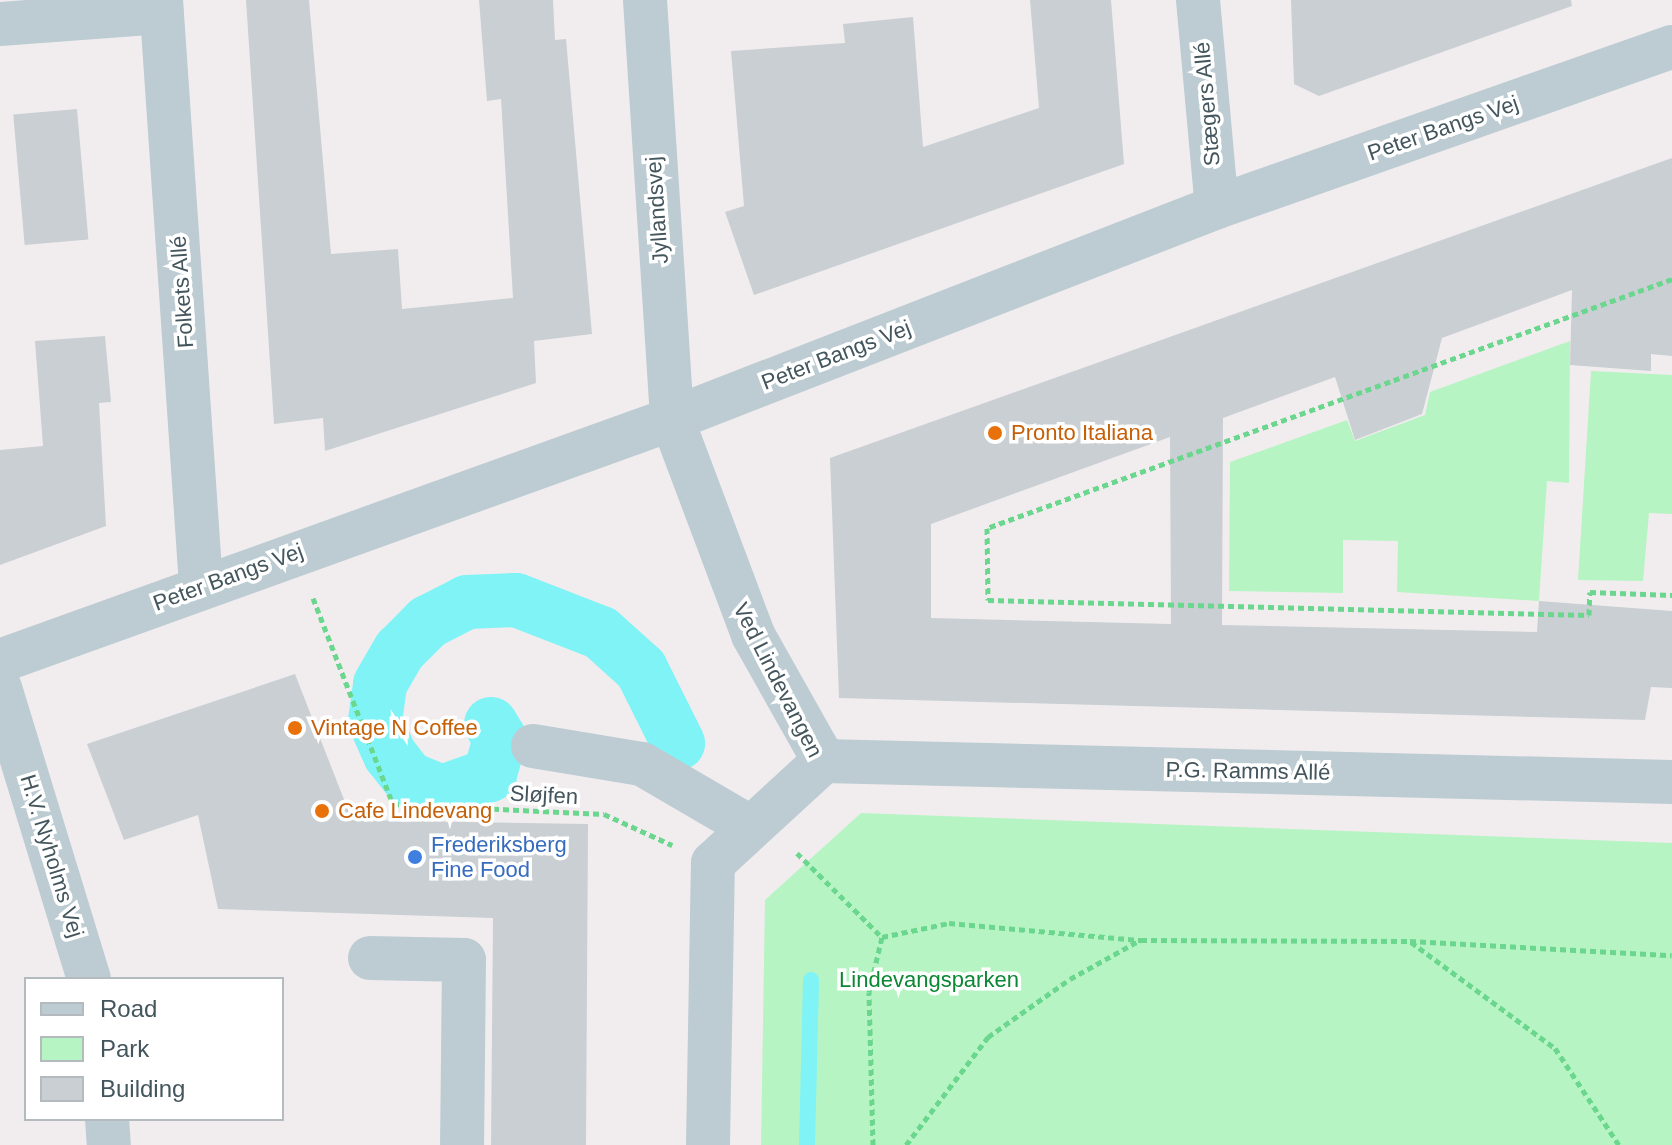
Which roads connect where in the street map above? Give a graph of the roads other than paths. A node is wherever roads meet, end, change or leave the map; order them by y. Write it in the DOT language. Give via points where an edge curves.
graph roads {
  1 [pos="645,0"];
  2 [pos="1198,0"];
  3 [pos="162,6"];
  4 [pos="0,24"];
  5 [pos="1672,47"];
  6 [pos="1217,207"];
  7 [pos="672,419"];
  8 [pos="201,585"];
  9 [pos="0,661"];
  10 [pos="0,688"];
  11 [pos="533,746"];
  12 [pos="824,761"];
  13 [pos="1672,782"];
  14 [pos="753,821"];
  15 [pos="370,958"];
  16 [pos="88,977"];
  17 [pos="107,1121"];
  18 [pos="109,1145"];
  19 [pos="462,1145"];
  20 [pos="708,1145"];
  1 -- 7 [label="street, Jyllandsvej"];
  2 -- 6 [label="street, Stægers Allé"];
  3 -- 4 [label="street"];
  3 -- 8 [label="street, Folkets Allé"];
  5 -- 6 [label="street, Peter Bangs Vej"];
  6 -- 7 [label="street, Peter Bangs Vej"];
  7 -- 8 [label="street, Peter Bangs Vej"];
  7 -- 12 [label="street, Ved Lindevangen" via="753,635"];
  8 -- 9 [label="street, Peter Bangs Vej"];
  10 -- 16 [label="street, H.V. Nyholms Vej"];
  11 -- 14 [label="street" via="642,764"];
  12 -- 13 [label="street, P.G. Ramms Allé"];
  12 -- 14 [label="street, Ved Lindevangen"];
  14 -- 20 [label="street, Ved Lindevangen" via="713,863"];
  15 -- 19 [label="street" via="464,960"];
  17 -- 18 [label="street"];
}
